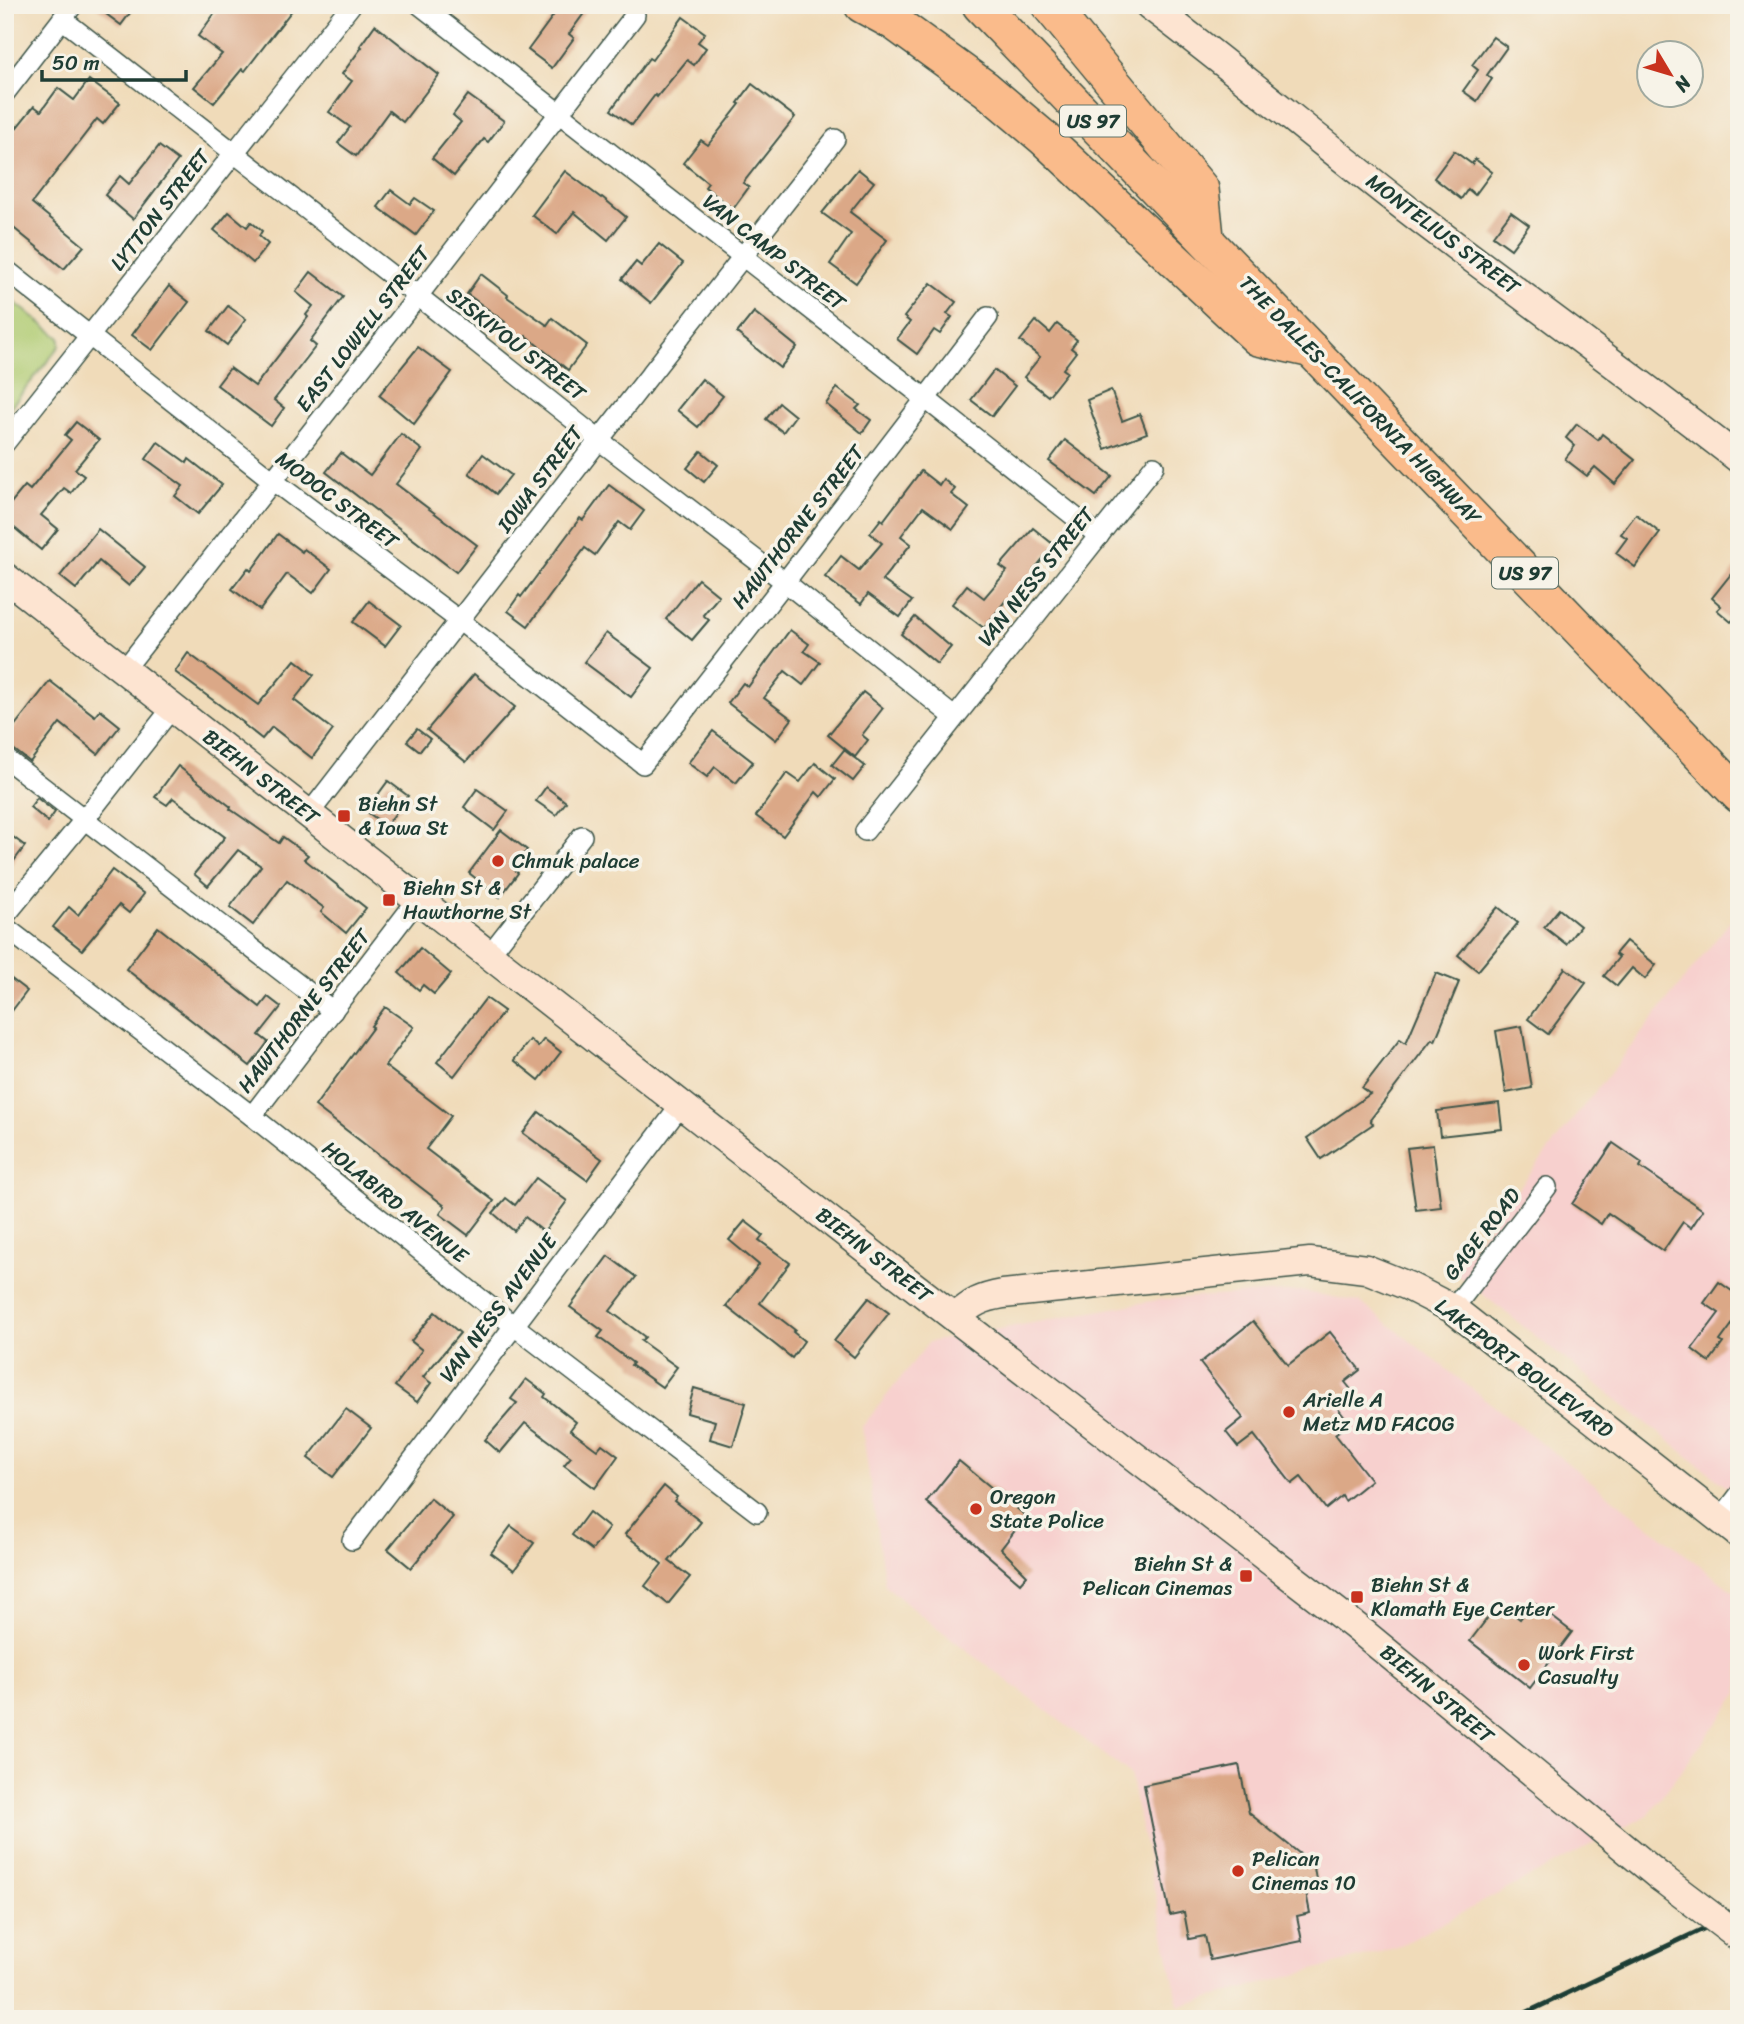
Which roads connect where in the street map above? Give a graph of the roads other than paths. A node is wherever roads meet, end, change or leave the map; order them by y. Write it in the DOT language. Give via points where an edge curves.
graph roads {
  1 [pos="351,5"];
  2 [pos="420,5"];
  3 [pos="862,5"];
  4 [pos="980,5"];
  5 [pos="1049,5"];
  6 [pos="1149,5"];
  7 [pos="68,12"];
  8 [pos="635,15"];
  9 [pos="5,93"];
  10 [pos="558,113"];
  11 [pos="835,139"];
  12 [pos="234,154"];
  13 [pos="1206,237"];
  14 [pos="744,258"];
  15 [pos="5,269"];
  16 [pos="418,296"];
  17 [pos="988,317"];
  18 [pos="90,336"];
  19 [pos="1312,350"];
  20 [pos="926,399"];
  21 [pos="599,440"];
  22 [pos="5,443"];
  23 [pos="1739,459"];
  24 [pos="1154,466"];
  25 [pos="272,480"];
  26 [pos="1098,536"];
  27 [pos="5,577"];
  28 [pos="785,582"];
  29 [pos="460,621"];
  30 [pos="124,670"];
  31 [pos="172,708"];
  32 [pos="954,717"];
  33 [pos="5,758"];
  34 [pos="643,764"];
  35 [pos="1739,795"];
  36 [pos="309,814"];
  37 [pos="85,820"];
  38 [pos="865,831"];
  39 [pos="582,836"];
  40 [pos="418,899"];
  41 [pos="5,916"];
  42 [pos="5,927"];
  43 [pos="489,955"];
  44 [pos="332,1011"];
  45 [pos="681,1105"];
  46 [pos="252,1116"];
  47 [pos="1548,1187"];
  48 [pos="1453,1309"];
  49 [pos="956,1317"];
  50 [pos="513,1325"];
  51 [pos="1739,1495"];
  52 [pos="757,1512"];
  53 [pos="1730,1527"];
  54 [pos="352,1540"];
  55 [pos="1739,1937"];
  1 -- 12 [label="street, LYTTON STREET"];
  2 -- 10 [label="street, VAN CAMP STREET"];
  3 -- 19 [label="highway" via="895,23 986,89 1258,338"];
  4 -- 13 [label="highway, THE DALLES-CALIFORNIA HIGHWAY / US 97"];
  5 -- 13 [label="highway" via="1201,189"];
  6 -- 23 [label="street, MONTELIUS STREET" via="1414,214"];
  7 -- 9 [label="street"];
  7 -- 12 [label="street, SISKIYOU STREET"];
  8 -- 10 [label="street, EAST LOWELL STREET"];
  10 -- 14 [label="street, VAN CAMP STREET"];
  10 -- 16 [label="street, EAST LOWELL STREET"];
  11 -- 14 [label="street, IOWA STREET"];
  12 -- 16 [label="street, SISKIYOU STREET"];
  12 -- 18 [label="street, LYTTON STREET"];
  13 -- 19 [label="highway, THE DALLES-CALIFORNIA HIGHWAY / US 97"];
  14 -- 20 [label="street, VAN CAMP STREET"];
  14 -- 21 [label="street, IOWA STREET"];
  15 -- 18 [label="street, MODOC STREET"];
  16 -- 21 [label="street, SISKIYOU STREET"];
  16 -- 25 [label="street, EAST LOWELL STREET"];
  17 -- 20 [label="street, HAWTHORNE STREET"];
  18 -- 22 [label="street, LYTTON STREET"];
  18 -- 25 [label="street, MODOC STREET"];
  19 -- 35 [label="highway, THE DALLES-CALIFORNIA HIGHWAY / US 97"];
  20 -- 26 [label="street, VAN CAMP STREET"];
  20 -- 28 [label="street, HAWTHORNE STREET"];
  21 -- 28 [label="street, SISKIYOU STREET"];
  21 -- 29 [label="street, IOWA STREET"];
  24 -- 26 [label="street, VAN NESS STREET"];
  25 -- 29 [label="street, MODOC STREET"];
  25 -- 30 [label="street, EAST LOWELL STREET"];
  26 -- 32 [label="street, VAN NESS STREET"];
  27 -- 30 [label="street, BIEHN STREET"];
  28 -- 32 [label="street, SISKIYOU STREET"];
  28 -- 34 [label="street, HAWTHORNE STREET"];
  29 -- 34 [label="street, MODOC STREET"];
  29 -- 36 [label="street, IOWA STREET"];
  30 -- 31 [label="street, BIEHN STREET"];
  31 -- 36 [label="street, BIEHN STREET"];
  31 -- 37 [label="street"];
  32 -- 38 [label="street"];
  33 -- 37 [label="street"];
  36 -- 40 [label="street, BIEHN STREET"];
  37 -- 41 [label="street"];
  37 -- 44 [label="street"];
  39 -- 43 [label="street"];
  40 -- 43 [label="street, BIEHN STREET"];
  40 -- 44 [label="street, HAWTHORNE STREET"];
  42 -- 46 [label="street, HOLABIRD AVENUE"];
  43 -- 45 [label="street, BIEHN STREET"];
  44 -- 46 [label="street, HAWTHORNE STREET"];
  45 -- 49 [label="street, BIEHN STREET"];
  45 -- 50 [label="street, VAN NESS AVENUE"];
  46 -- 50 [label="street, HOLABIRD AVENUE"];
  47 -- 48 [label="street, GAGE ROAD"];
  48 -- 49 [label="street, LAKEPORT BOULEVARD" via="1366,1269 1310,1262 1003,1294 983,1298"];
  48 -- 53 [label="street, LAKEPORT BOULEVARD"];
  49 -- 55 [label="street, BIEHN STREET, bridge" via="1355,1626"];
  50 -- 52 [label="street, HOLABIRD AVENUE"];
  50 -- 54 [label="street, VAN NESS AVENUE"];
  51 -- 53 [label="street"];
}
